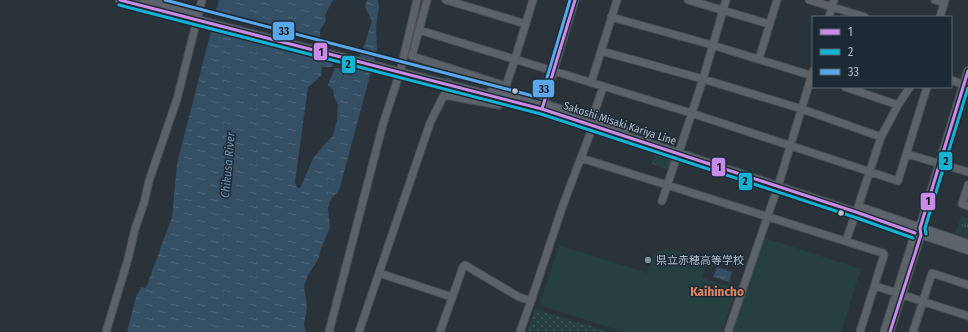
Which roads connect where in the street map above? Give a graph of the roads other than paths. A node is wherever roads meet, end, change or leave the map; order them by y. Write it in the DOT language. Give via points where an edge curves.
graph roads {
  1 [pos="120,0"];
  2 [pos="145,0"];
  3 [pos="202,0"];
  4 [pos="417,0"];
  5 [pos="427,0"];
  6 [pos="446,0"];
  7 [pos="533,0"];
  8 [pos="575,0"];
  9 [pos="617,0"];
  10 [pos="688,0"];
  11 [pos="726,0"];
  12 [pos="777,0"];
  13 [pos="809,0"];
  14 [pos="935,0"];
  15 [pos="945,1"];
  16 [pos="833,4"];
  17 [pos="723,11"];
  18 [pos="829,16"];
  19 [pos="863,16"];
  20 [pos="940,16"];
  21 [pos="200,17"];
  22 [pos="611,17"];
  23 [pos="526,24"];
  24 [pos="769,24"];
  25 [pos="419,30"];
  26 [pos="712,45"];
  27 [pos="601,51"];
  28 [pos="516,59"];
  29 [pos="759,59"];
  30 [pos="398,69"];
  31 [pos="553,71"];
  32 [pos="968,71"];
  33 [pos="812,74"];
  34 [pos="812,77"];
  35 [pos="702,79"];
  36 [pos="952,80"];
  37 [pos="591,83"];
  38 [pos="966,85"];
  39 [pos="603,87"];
  40 [pos="848,88"];
  41 [pos="909,88"];
  42 [pos="927,88"];
  43 [pos="504,93"];
  44 [pos="898,105"];
  45 [pos="543,106"];
  46 [pos="802,109"];
  47 [pos="691,113"];
  48 [pos="592,123"];
  49 [pos="881,137"];
  50 [pos="790,145"];
  51 [pos="679,151"];
  52 [pos="907,154"];
  53 [pos="581,158"];
  54 [pos="939,164"];
  55 [pos="869,171"];
  56 [pos="968,172"];
  57 [pos="778,184"];
  58 [pos="667,185"];
  59 [pos="968,185"];
  60 [pos="662,201"];
  61 [pos="968,206"];
  62 [pos="857,209"];
  63 [pos="767,216"];
  64 [pos="919,232"];
  65 [pos="846,241"];
  66 [pos="968,244"];
  67 [pos="968,250"];
  68 [pos="379,273"];
  69 [pos="968,285"];
  70 [pos="875,286"];
  71 [pos="899,294"];
  72 [pos="452,297"];
  73 [pos="531,301"];
  74 [pos="922,302"];
  75 [pos="968,316"];
  76 [pos="106,332"];
  77 [pos="329,332"];
  78 [pos="359,332"];
  79 [pos="440,332"];
  80 [pos="520,332"];
  81 [pos="728,332"];
  82 [pos="860,332"];
  83 [pos="884,332"];
  84 [pos="890,332"];
  85 [pos="915,332"];
  1 -- 21 [label="main road, Sakoshi Misaki Kariya Line"];
  2 -- 21 [label="main road, Sakoshi Misaki Kariya Line"];
  3 -- 21 [label="street"];
  4 -- 30 [label="street"];
  5 -- 25 [label="street"];
  6 -- 23 [label="street"];
  7 -- 23 [label="street"];
  8 -- 31 [label="street"];
  9 -- 22 [label="street"];
  10 -- 17 [label="street"];
  11 -- 17 [label="street"];
  12 -- 24 [label="street"];
  13 -- 16 [label="street"];
  14 -- 15 [label="street"];
  15 -- 20 [label="street"];
  16 -- 18 [label="street"];
  16 -- 19 [label="street"];
  17 -- 24 [label="street"];
  17 -- 26 [label="street"];
  21 -- 30 [label="main road, Sakoshi Misaki Kariya Line"];
  21 -- 76 [label="street"];
  22 -- 26 [label="street"];
  22 -- 27 [label="street"];
  23 -- 28 [label="street"];
  24 -- 29 [label="street"];
  25 -- 28 [label="street"];
  25 -- 43 [label="street" via="412,56"];
  26 -- 29 [label="street"];
  26 -- 35 [label="street"];
  27 -- 35 [label="street"];
  27 -- 37 [label="street"];
  28 -- 31 [label="street"];
  28 -- 43 [label="street"];
  29 -- 33 [label="street"];
  30 -- 43 [label="main road, Sakoshi Misaki Kariya Line"];
  30 -- 77 [label="street"];
  31 -- 37 [label="street"];
  31 -- 45 [label="street"];
  32 -- 38 [label="main road"];
  34 -- 46 [label="street"];
  35 -- 46 [label="street"];
  35 -- 47 [label="street"];
  36 -- 38 [label="street"];
  37 -- 39 [label="street"];
  38 -- 54 [label="main road"];
  39 -- 47 [label="street"];
  39 -- 48 [label="street"];
  40 -- 44 [label="street"];
  41 -- 44 [label="street"];
  42 -- 52 [label="street"];
  43 -- 45 [label="main road, Sakoshi Misaki Kariya Line"];
  43 -- 68 [label="street" via="499,105 444,94 430,123"];
  44 -- 49 [label="street"];
  45 -- 48 [label="main road, Sakoshi Misaki Kariya Line"];
  46 -- 49 [label="street"];
  46 -- 50 [label="street"];
  47 -- 50 [label="street"];
  47 -- 51 [label="street"];
  48 -- 51 [label="main road, Sakoshi Misaki Kariya Line"];
  48 -- 53 [label="street"];
  49 -- 55 [label="street"];
  50 -- 55 [label="street"];
  50 -- 57 [label="street"];
  51 -- 57 [label="main road, Sakoshi Misaki Kariya Line"];
  51 -- 58 [label="street"];
  52 -- 54 [label="street"];
  52 -- 55 [label="street" via="898,181"];
  53 -- 58 [label="street"];
  53 -- 73 [label="street"];
  54 -- 56 [label="street"];
  54 -- 64 [label="main road"];
  55 -- 62 [label="street"];
  57 -- 62 [label="main road, Sakoshi Misaki Kariya Line"];
  57 -- 63 [label="street"];
  58 -- 60 [label="street"];
  58 -- 63 [label="street"];
  59 -- 61 [label="street" via="962,204"];
  62 -- 64 [label="main road, Sakoshi Misaki Kariya Line"];
  62 -- 65 [label="street"];
  63 -- 65 [label="street"];
  63 -- 81 [label="street"];
  64 -- 66 [label="main road, Sakoshi Misaki Kariya Line"];
  64 -- 67 [label="main road, Sakoshi Misaki Kariya Line"];
  64 -- 71 [label="street"];
  65 -- 70 [label="street" via="883,253"];
  68 -- 72 [label="street"];
  68 -- 78 [label="street"];
  69 -- 74 [label="street" via="932,273"];
  70 -- 71 [label="street"];
  70 -- 82 [label="street"];
  71 -- 74 [label="street"];
  71 -- 83 [label="street"];
  71 -- 84 [label="street"];
  72 -- 73 [label="street" via="465,265 519,297"];
  72 -- 79 [label="street"];
  73 -- 80 [label="street"];
  74 -- 75 [label="street"];
  74 -- 85 [label="street"];
}
